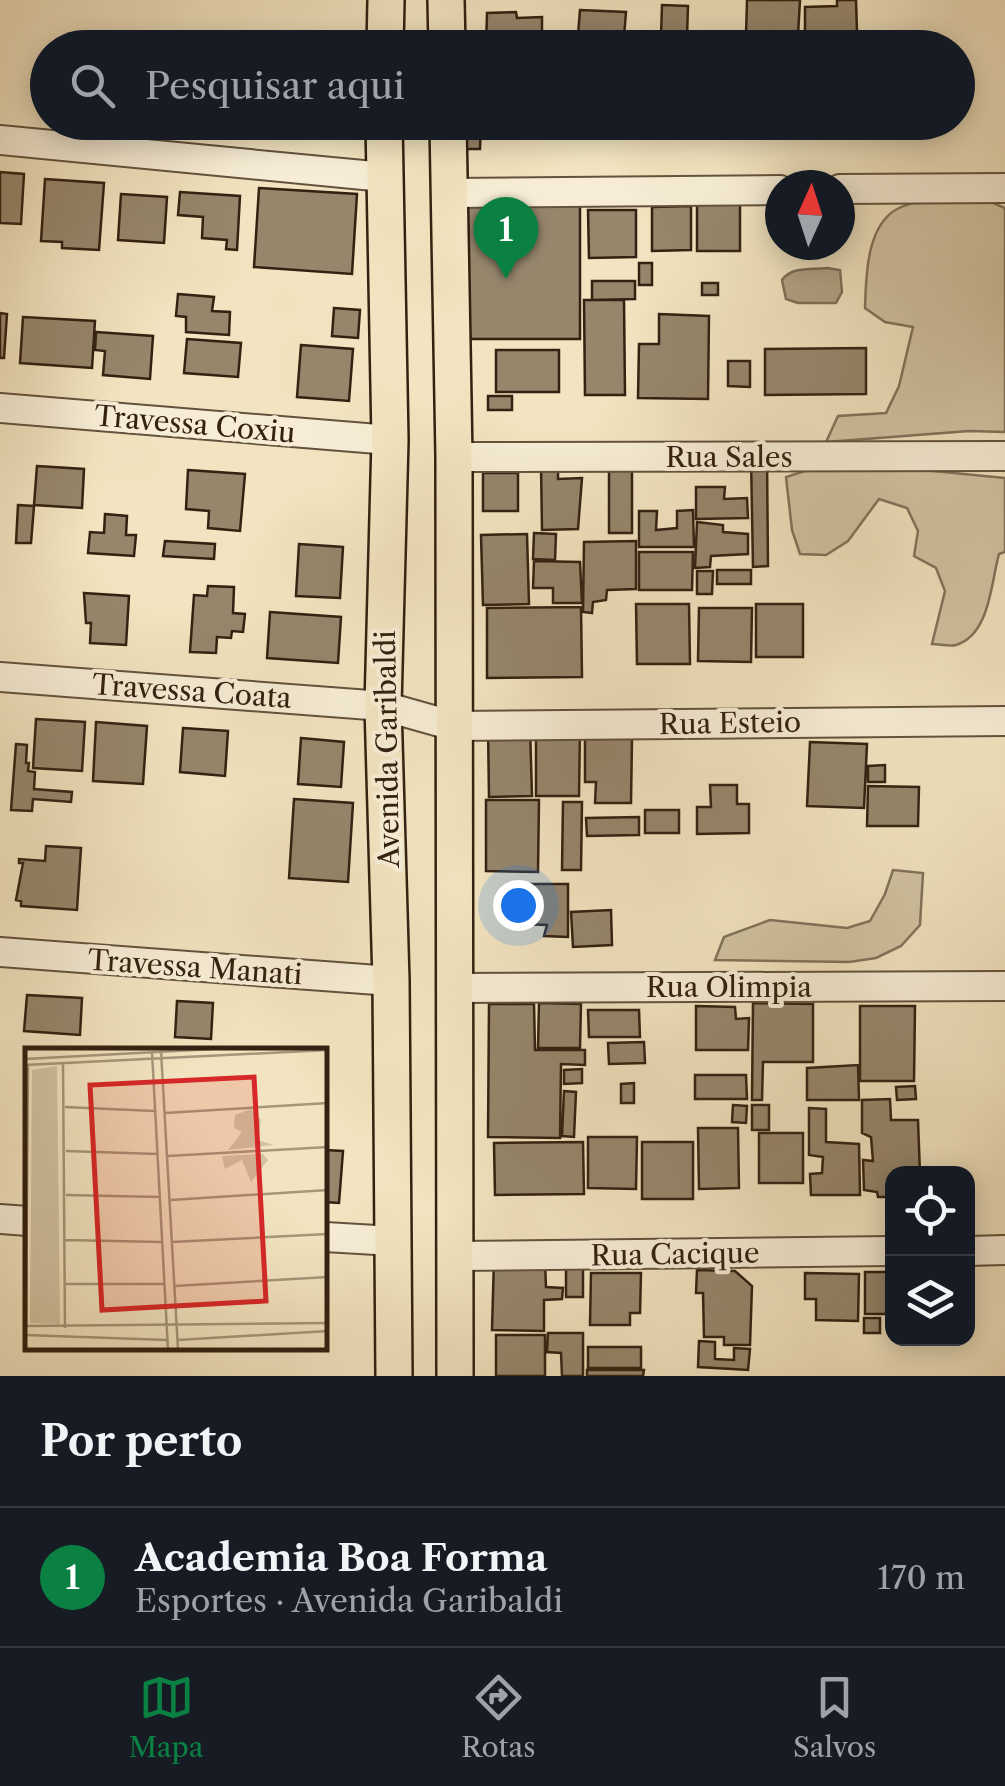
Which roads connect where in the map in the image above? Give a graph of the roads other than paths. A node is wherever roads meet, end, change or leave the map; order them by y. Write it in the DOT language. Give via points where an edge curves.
graph roads {
  1 [pos="386,0"];
  2 [pos="446,0"];
  3 [pos="386,30"];
  4 [pos="447,30"];
  5 [pos="0,140"];
  6 [pos="384,140"];
  7 [pos="448,140"];
  8 [pos="384,177"];
  9 [pos="1005,188"];
  10 [pos="855,189"];
  11 [pos="765,190"];
  12 [pos="449,192"];
  13 [pos="0,408"];
  14 [pos="390,440"];
  15 [pos="1005,456"];
  16 [pos="454,457"];
  17 [pos="0,677"];
  18 [pos="384,706"];
  19 [pos="1005,721"];
  20 [pos="454,726"];
  21 [pos="0,952"];
  22 [pos="391,981"];
  23 [pos="1005,986"];
  24 [pos="453,988"];
  25 [pos="0,1219"];
  26 [pos="25,1221"];
  27 [pos="328,1237"];
  28 [pos="393,1240"];
  29 [pos="1005,1250"];
  30 [pos="975,1251"];
  31 [pos="885,1252"];
  32 [pos="457,1256"];
  33 [pos="394,1376"];
  34 [pos="455,1376"];
  1 -- 3 [label="main road"];
  2 -- 4 [label="main road"];
  5 -- 8 [label="street"];
  6 -- 8 [label="main road, Avenida Garibaldi"];
  7 -- 12 [label="main road"];
  8 -- 14 [label="main road, Avenida Garibaldi"];
  9 -- 10 [label="street"];
  11 -- 12 [label="street"];
  12 -- 16 [label="main road"];
  13 -- 14 [label="street, Travessa Coxiu"];
  14 -- 18 [label="main road, Avenida Garibaldi"];
  15 -- 16 [label="street, Rua Sales"];
  16 -- 20 [label="main road"];
  17 -- 18 [label="street, Travessa Coata"];
  18 -- 20 [label="street, Travessa Coata"];
  18 -- 22 [label="main road, Avenida Garibaldi"];
  19 -- 20 [label="street, Rua Esteio"];
  20 -- 24 [label="main road"];
  21 -- 22 [label="street, Travessa Manati"];
  22 -- 28 [label="main road, Avenida Garibaldi"];
  23 -- 24 [label="street, Rua Olimpia"];
  24 -- 32 [label="main road"];
  25 -- 26 [label="street"];
  27 -- 28 [label="street"];
  28 -- 33 [label="main road, Avenida Garibaldi"];
  29 -- 30 [label="street"];
  31 -- 32 [label="street, Rua Cacique"];
  32 -- 34 [label="main road"];
}
